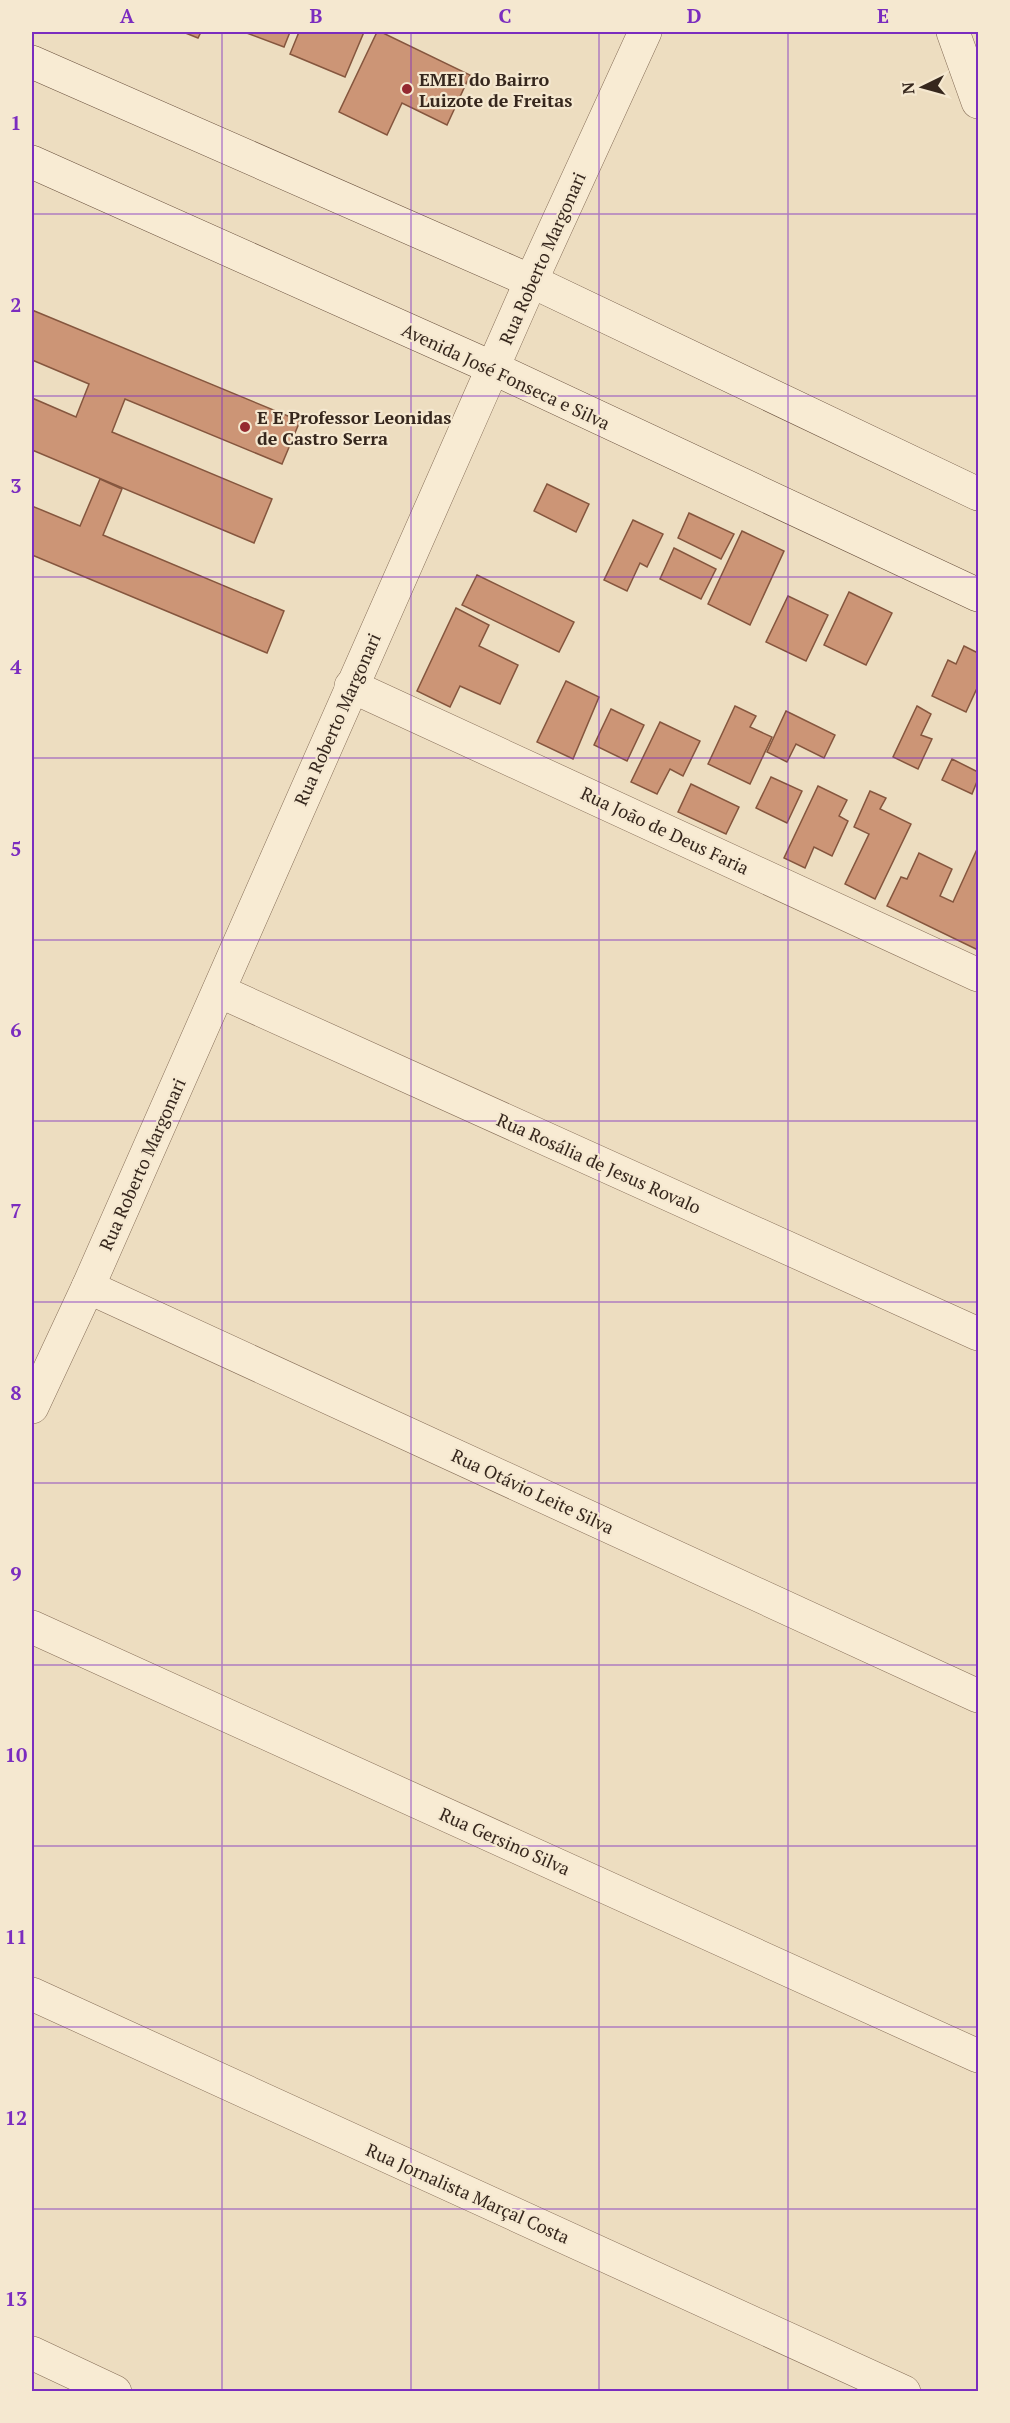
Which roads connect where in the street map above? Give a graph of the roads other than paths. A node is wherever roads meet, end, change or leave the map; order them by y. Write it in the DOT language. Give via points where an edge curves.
graph roads {
  1 [pos="645,32"];
  2 [pos="953,32"];
  3 [pos="32,62"];
  4 [pos="978,102"];
  5 [pos="32,162"];
  6 [pos="531,281"];
  7 [pos="493,368"];
  8 [pos="978,495"];
  9 [pos="978,595"];
  10 [pos="351,686"];
  11 [pos="978,975"];
  12 [pos="219,991"];
  13 [pos="88,1287"];
  14 [pos="978,1334"];
  15 [pos="32,1407"];
  16 [pos="32,1627"];
  17 [pos="978,1696"];
  18 [pos="32,1994"];
  19 [pos="978,2056"];
  20 [pos="32,2353"];
  21 [pos="114,2391"];
  22 [pos="904,2391"];
  1 -- 6 [label="street, Rua Roberto Margonari"];
  2 -- 4 [label="street"];
  3 -- 6 [label="street"];
  5 -- 7 [label="street, Avenida José Fonseca e Silva"];
  6 -- 7 [label="street, Rua Roberto Margonari"];
  6 -- 8 [label="street"];
  7 -- 9 [label="street, Avenida José Fonseca e Silva"];
  7 -- 10 [label="street, Rua Roberto Margonari"];
  10 -- 11 [label="street, Rua João de Deus Faria"];
  10 -- 12 [label="street, Rua Roberto Margonari"];
  12 -- 13 [label="street, Rua Roberto Margonari"];
  12 -- 14 [label="street, Rua Rosália de Jesus Rovalo"];
  13 -- 15 [label="street, Rua Roberto Margonari"];
  13 -- 17 [label="street, Rua Otávio Leite Silva"];
  16 -- 19 [label="street, Rua Gersino Silva"];
  18 -- 22 [label="street, Rua Jornalista Marçal Costa"];
  20 -- 21 [label="street"];
}
